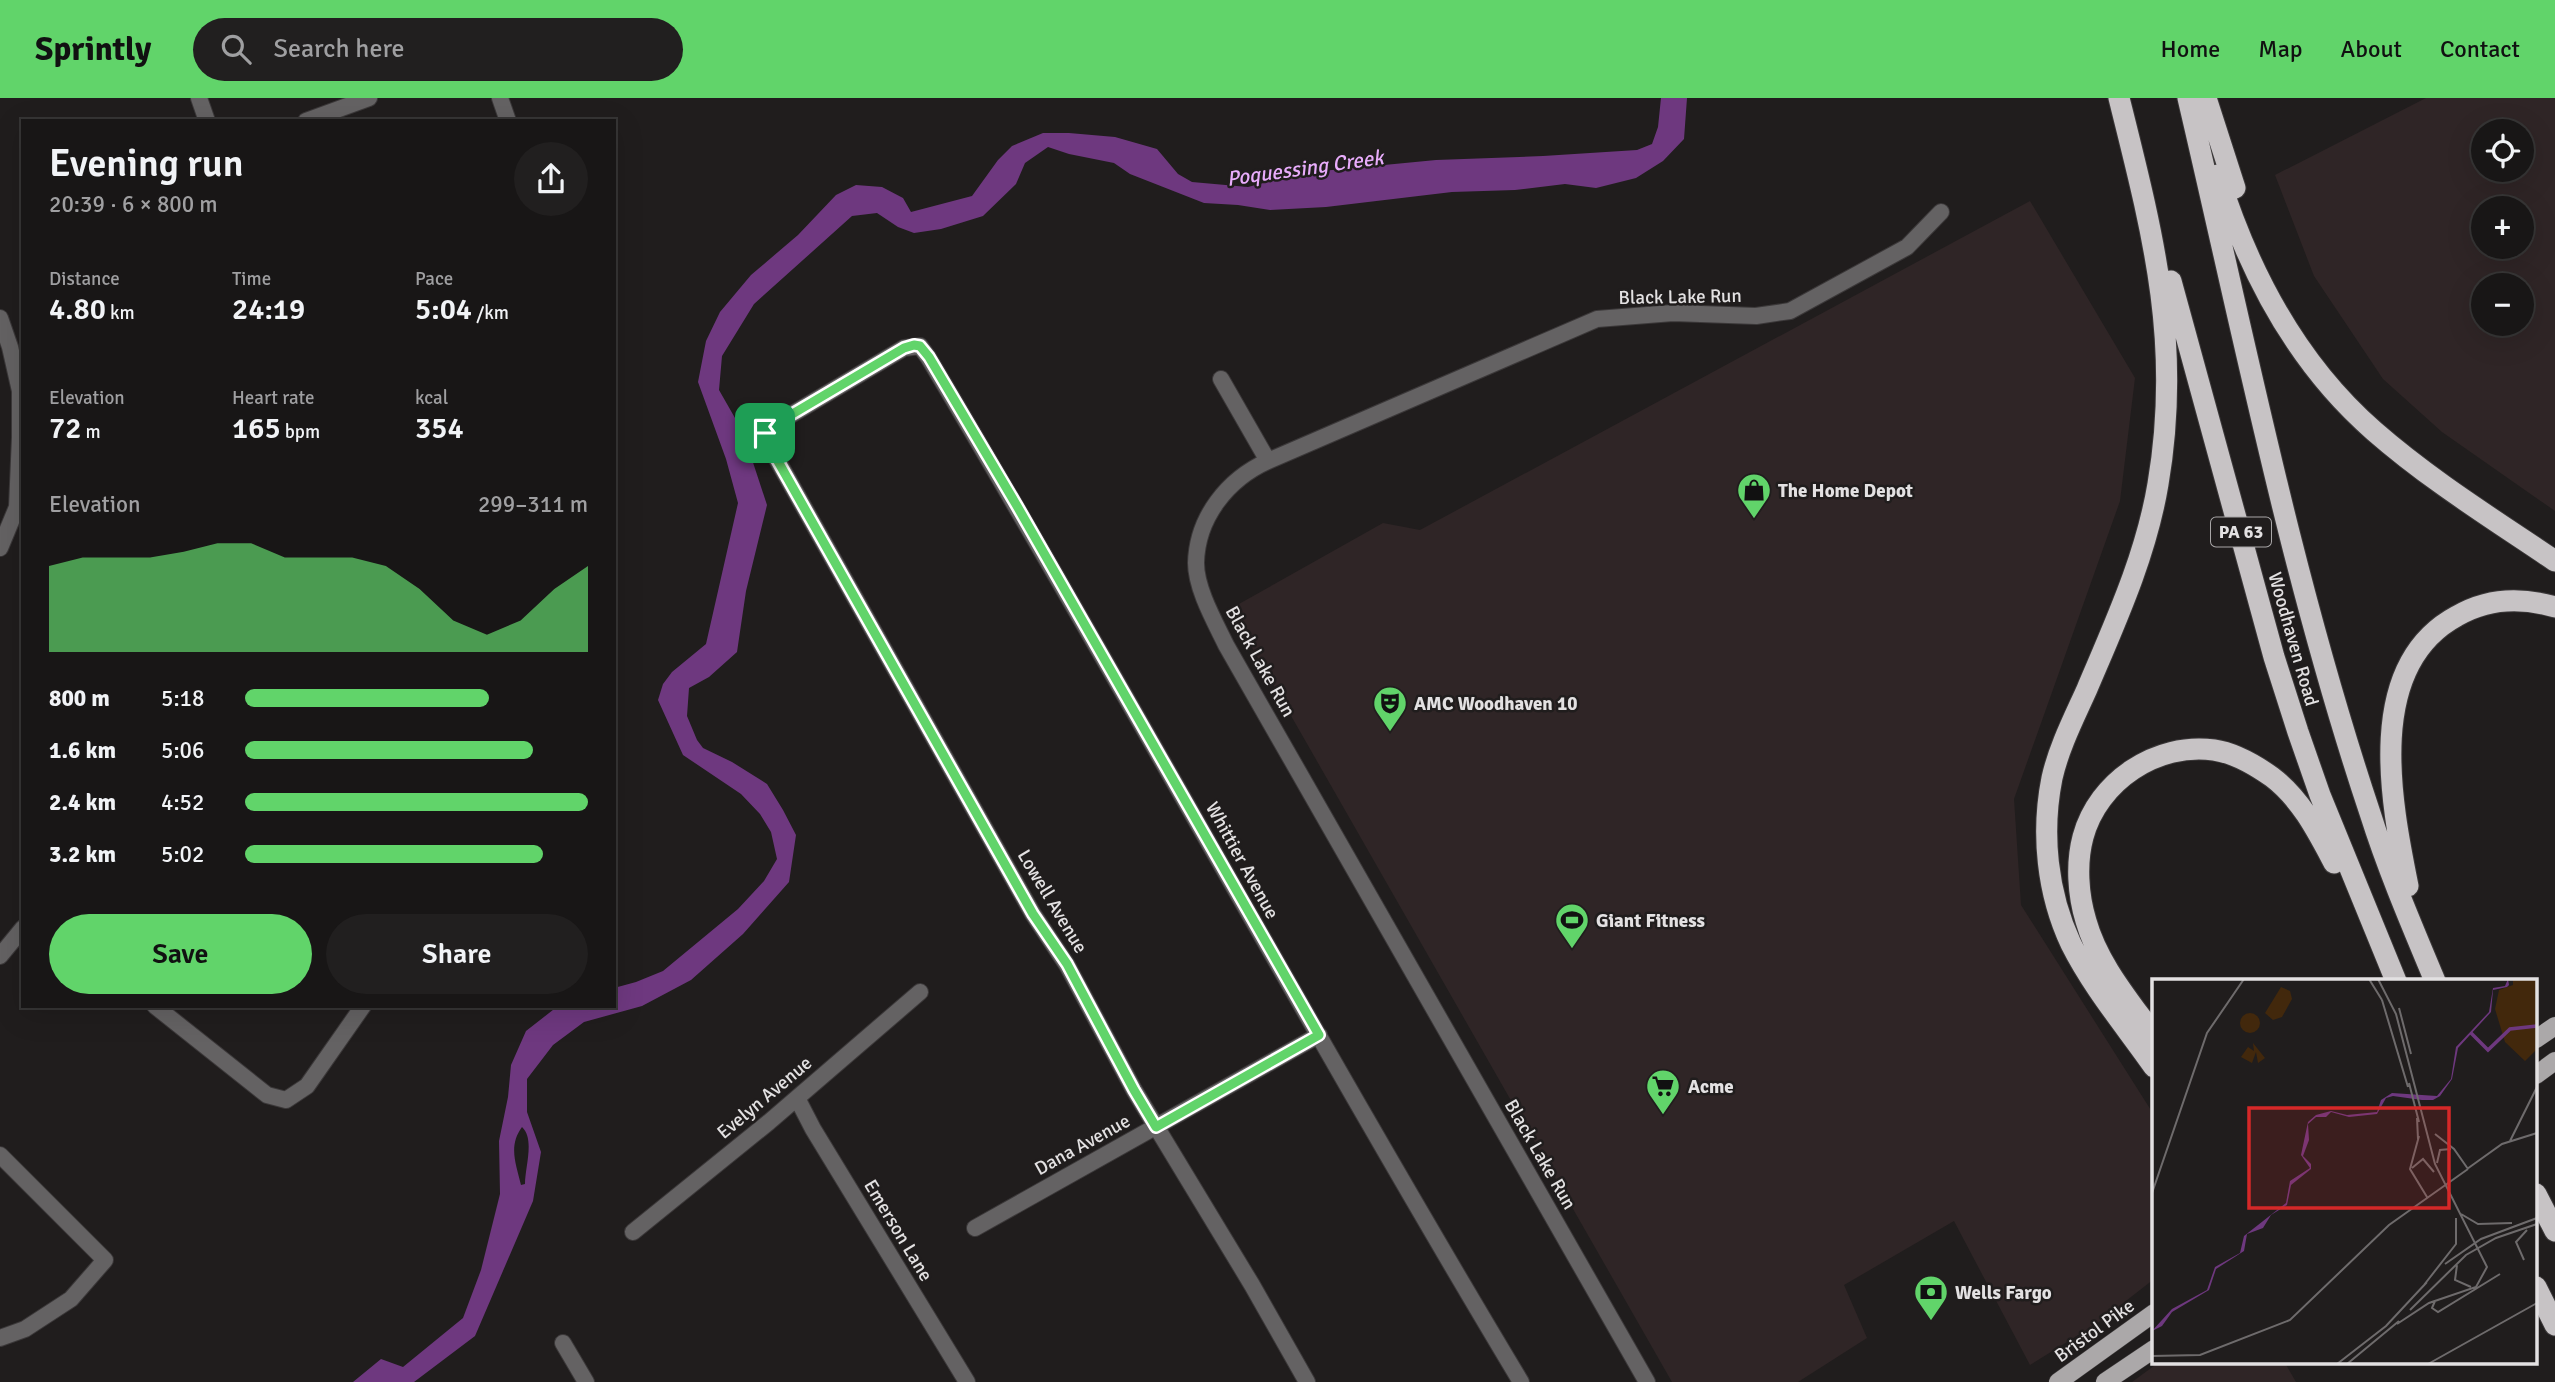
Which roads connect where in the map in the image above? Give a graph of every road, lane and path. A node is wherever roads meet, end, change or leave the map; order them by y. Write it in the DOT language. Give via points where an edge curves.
graph roads {
  1 [pos="199,98"];
  2 [pos="369,98"];
  3 [pos="500,98"];
  4 [pos="2106,98"];
  5 [pos="2119,98"];
  6 [pos="2190,98"];
  7 [pos="2206,98"];
  8 [pos="206,119"];
  9 [pos="311,119"];
  10 [pos="507,119"];
  11 [pos="1941,212"];
  12 [pos="0,318"];
  13 [pos="929,357"];
  14 [pos="1221,379"];
  15 [pos="1268,461"];
  16 [pos="2412,461"];
  17 [pos="2158,488"];
  18 [pos="20,508"];
  19 [pos="0,548"];
  20 [pos="2555,561"];
  21 [pos="2555,607"];
  22 [pos="21,930"];
  23 [pos="2419,944"];
  24 [pos="0,956"];
  25 [pos="2387,958"];
  26 [pos="2395,979"];
  27 [pos="2434,979"];
  28 [pos="920,992"];
  29 [pos="158,1008"];
  30 [pos="362,1008"];
  31 [pos="2555,1026"];
  32 [pos="2152,1032"];
  33 [pos="1319,1035"];
  34 [pos="2538,1038"];
  35 [pos="2555,1061"];
  36 [pos="2152,1063"];
  37 [pos="2538,1074"];
  38 [pos="797,1098"];
  39 [pos="1156,1127"];
  40 [pos="0,1154"];
  41 [pos="2538,1199"];
  42 [pos="975,1228"];
  43 [pos="2555,1231"];
  44 [pos="633,1232"];
  45 [pos="2538,1274"];
  46 [pos="2538,1291"];
  47 [pos="2555,1304"];
  48 [pos="2152,1314"];
  49 [pos="2555,1325"];
  50 [pos="0,1338"];
  51 [pos="562,1343"];
  52 [pos="2152,1350"];
  53 [pos="586,1382"];
  54 [pos="967,1382"];
  55 [pos="1307,1382"];
  56 [pos="1521,1382"];
  57 [pos="1647,1382"];
  58 [pos="2058,1382"];
  59 [pos="2105,1382"];
  1 -- 8 [label="street"];
  2 -- 9 [label="street"];
  3 -- 10 [label="street"];
  4 -- 17 [label="highway" via="2148,251 2161,394"];
  5 -- 17 [label="highway" via="2164,302 2169,388"];
  5 -- 25 [label="highway, Woodhaven Road / PA 63" via="2278,669 2320,795"];
  6 -- 16 [label="highway" via="2241,240 2271,300 2312,364 2341,398"];
  6 -- 23 [label="highway, Woodhaven Road / PA 63" via="2310,614 2371,817"];
  7 -- 16 [label="highway" via="2244,213 2285,303 2347,388"];
  11 -- 15 [label="street, Black Lake Run" via="1907,247 1790,311 1756,316 1673,313 1597,319"];
  12 -- 18 [label="street" via="20,391"];
  13 -- 33 [label="street, Whittier Avenue"];
  13 -- 39 [label="street, Lowell Avenue" via="920,346 904,348 767,429 766,440"];
  14 -- 15 [label="street"];
  15 -- 57 [label="street, Black Lake Run" via="1250,469 1218,498 1202,531 1196,564 1205,602"];
  16 -- 20 [label="highway"];
  17 -- 36 [label="highway" via="2123,602 2058,757 2049,795 2047,837 2051,880 2071,944"];
  18 -- 19 [label="street"];
  21 -- 23 [label="highway" via="2527,600 2501,601 2460,614 2426,640 2404,676 2395,706 2391,754 2399,835"];
  22 -- 24 [label="street"];
  23 -- 27 [label="highway, Woodhaven Road / PA 63"];
  25 -- 26 [label="highway, Woodhaven Road / PA 63"];
  25 -- 32 [label="highway" via="2312,822 2287,789 2262,770 2226,753 2189,750 2155,758 2122,777 2102,798 2082,839 2079,871 2082,904 2095,947"];
  28 -- 38 [label="street, Evelyn Avenue"];
  29 -- 30 [label="street" via="268,1095 286,1100 307,1086"];
  31 -- 34 [label="main road"];
  33 -- 39 [label="street, Dana Avenue"];
  33 -- 56 [label="street, Whittier Avenue"];
  35 -- 37 [label="main road"];
  38 -- 44 [label="street, Evelyn Avenue"];
  38 -- 54 [label="street, Emerson Lane"];
  39 -- 42 [label="street, Dana Avenue"];
  39 -- 55 [label="street, Lowell Avenue"];
  40 -- 50 [label="street" via="105,1260 71,1299 24,1329"];
  41 -- 43 [label="highway"];
  45 -- 47 [label="highway"];
  46 -- 49 [label="highway"];
  48 -- 58 [label="main road, Bristol Pike"];
  51 -- 53 [label="street"];
  52 -- 59 [label="main road"];
}
